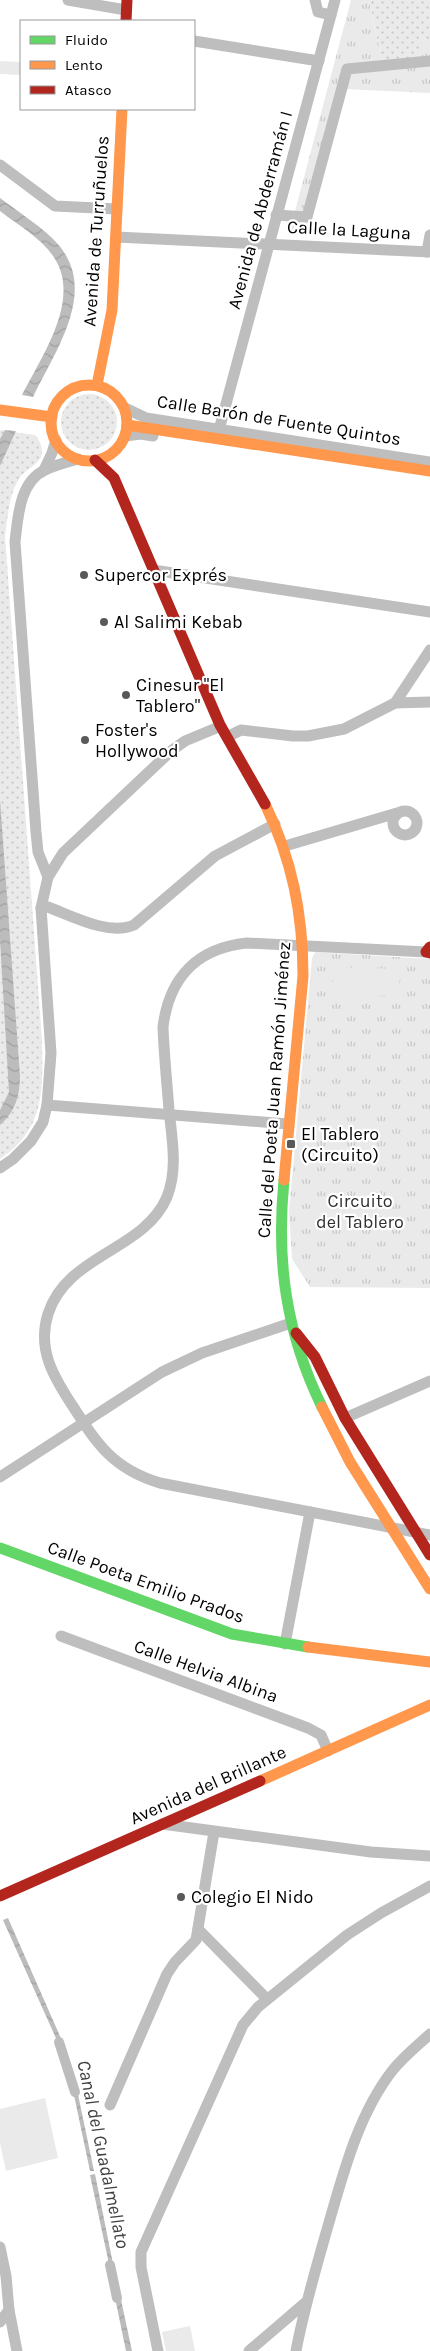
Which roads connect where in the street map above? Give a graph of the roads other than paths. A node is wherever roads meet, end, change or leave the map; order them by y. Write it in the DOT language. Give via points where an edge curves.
graph roads {
  1 [pos="68,0"];
  2 [pos="315,0"];
  3 [pos="335,0"];
  4 [pos="126,10"];
  5 [pos="331,15"];
  6 [pos="195,41"];
  7 [pos="319,61"];
  8 [pos="430,61"];
  9 [pos="122,110"];
  10 [pos="0,165"];
  11 [pos="117,209"];
  12 [pos="276,215"];
  13 [pos="430,235"];
  14 [pos="116,237"];
  15 [pos="268,244"];
  16 [pos="429,252"];
  17 [pos="97,385"];
  18 [pos="124,408"];
  19 [pos="0,410"];
  20 [pos="52,417"];
  21 [pos="219,430"];
  22 [pos="126,431"];
  23 [pos="56,440"];
  24 [pos="113,452"];
  25 [pos="78,459"];
  26 [pos="96,460"];
  27 [pos="430,462"];
  28 [pos="44,470"];
  29 [pos="430,471"];
  30 [pos="114,478"];
  31 [pos="430,478"];
  32 [pos="153,570"];
  33 [pos="430,612"];
  34 [pos="430,650"];
  35 [pos="430,702"];
  36 [pos="395,703"];
  37 [pos="221,726"];
  38 [pos="227,737"];
  39 [pos="397,813"];
  40 [pos="275,824"];
  41 [pos="285,846"];
  42 [pos="48,877"];
  43 [pos="41,908"];
  44 [pos="304,946"];
  45 [pos="429,951"];
  46 [pos="48,1105"];
  47 [pos="170,1115"];
  48 [pos="288,1124"];
  49 [pos="0,1168"];
  50 [pos="290,1323"];
  51 [pos="430,1381"];
  52 [pos="345,1418"];
  53 [pos="83,1423"];
  54 [pos="0,1478"];
  55 [pos="310,1512"];
  56 [pos="392,1529"];
  57 [pos="416,1533"];
  58 [pos="430,1535"];
  59 [pos="0,1548"];
  60 [pos="430,1555"];
  61 [pos="430,1589"];
  62 [pos="61,1636"];
  63 [pos="285,1644"];
  64 [pos="430,1662"];
  65 [pos="430,1705"];
  66 [pos="328,1751"];
  67 [pos="162,1824"];
  68 [pos="214,1832"];
  69 [pos="430,1856"];
  70 [pos="430,1886"];
  71 [pos="0,1896"];
  72 [pos="198,1929"];
  73 [pos="267,1999"];
  74 [pos="430,2034"];
  75 [pos="110,2105"];
  76 [pos="0,2247"];
  77 [pos="305,2303"];
  78 [pos="9,2310"];
  79 [pos="0,2322"];
  80 [pos="17,2351"];
  81 [pos="158,2351"];
  82 [pos="250,2351"];
  83 [pos="296,2351"];
  1 -- 4 [label="street"];
  2 -- 5 [label="street" via="318,12"];
  3 -- 5 [label="street, Avenida de Abderramán I"];
  5 -- 7 [label="street, Avenida de Abderramán I"];
  6 -- 7 [label="street"];
  7 -- 12 [label="street, Avenida de Abderramán I"];
  8 -- 12 [label="street" via="347,69 307,217"];
  9 -- 11 [label="main road, Avenida de Turruñuelos"];
  10 -- 11 [label="street" via="55,206"];
  11 -- 14 [label="main road, Avenida de Turruñuelos"];
  12 -- 15 [label="street, Avenida de Abderramán I"];
  13 -- 16 [label="street"];
  14 -- 15 [label="street, Calle la Laguna"];
  14 -- 17 [label="main road, Avenida de Turruñuelos" via="112,310"];
  15 -- 16 [label="street, Calle la Laguna"];
  15 -- 21 [label="street, Avenida de Abderramán I"];
  17 -- 18 [label="main road" via="109,390"];
  17 -- 20 [label="main road" via="68,391 58,402"];
  18 -- 21 [label="street, Calle Barón de Fuente Quintos" via="141,416"];
  18 -- 22 [label="main road"];
  19 -- 20 [label="main road"];
  20 -- 23 [label="main road"];
  21 -- 27 [label="street, Calle Barón de Fuente Quintos"];
  22 -- 24 [label="main road"];
  22 -- 29 [label="main road, Calle Barón de Fuente Quintos"];
  22 -- 31 [label="street, Calle Barón de Fuente Quintos"];
  23 -- 25 [label="main road" via="68,454"];
  23 -- 28 [label="street"];
  24 -- 26 [label="main road"];
  24 -- 30 [label="main road, Calle del Poeta Juan Ramón Jiménez"];
  25 -- 26 [label="main road"];
  25 -- 28 [label="street"];
  26 -- 30 [label="main road, Calle del Poeta Juan Ramón Jiménez"];
  28 -- 42 [label="street" via="34,477 24,492 17,519 15,548 38,852"];
  30 -- 32 [label="main road, Calle del Poeta Juan Ramón Jiménez"];
  32 -- 33 [label="street"];
  32 -- 37 [label="main road, Calle del Poeta Juan Ramón Jiménez"];
  34 -- 36 [label="street"];
  35 -- 36 [label="street"];
  36 -- 38 [label="street" via="362,721 327,733 293,736 241,730"];
  37 -- 38 [label="main road, Calle del Poeta Juan Ramón Jiménez"];
  37 -- 42 [label="street" via="171,751 63,853"];
  38 -- 40 [label="main road, Calle del Poeta Juan Ramón Jiménez"];
  39 -- 41 [label="street"];
  40 -- 41 [label="main road, Calle del Poeta Juan Ramón Jiménez"];
  40 -- 43 [label="street" via="215,856 134,925 124,929 108,928 48,907"];
  41 -- 44 [label="main road, Calle del Poeta Juan Ramón Jiménez" via="292,865"];
  42 -- 43 [label="street"];
  43 -- 46 [label="street" via="51,1053"];
  44 -- 45 [label="street"];
  44 -- 47 [label="street" via="231,944 207,954 184,973 172,989 162,1027"];
  44 -- 48 [label="main road, Calle del Poeta Juan Ramón Jiménez"];
  46 -- 47 [label="street"];
  46 -- 49 [label="street" via="43,1122 31,1141"];
  47 -- 48 [label="street"];
  47 -- 53 [label="street" via="174,1168 172,1183 158,1212 140,1230 70,1277 50,1307 45,1326 47,1360"];
  48 -- 50 [label="main road, Calle del Poeta Juan Ramón Jiménez" via="280,1211"];
  50 -- 52 [label="main road" via="316,1357"];
  50 -- 53 [label="street" via="182,1362 137,1386"];
  50 -- 56 [label="main road, Calle del Poeta Juan Ramón Jiménez" via="307,1376 327,1421"];
  51 -- 52 [label="street"];
  52 -- 57 [label="main road"];
  53 -- 54 [label="street"];
  53 -- 55 [label="street" via="111,1458 149,1480"];
  55 -- 56 [label="street"];
  55 -- 63 [label="street"];
  56 -- 57 [label="street"];
  56 -- 61 [label="main road, Calle del Poeta Juan Ramón Jiménez"];
  57 -- 58 [label="street"];
  57 -- 60 [label="main road"];
  59 -- 63 [label="main road, Calle Poeta Emilio Prados" via="137,1597 220,1631"];
  62 -- 66 [label="street, Calle Helvia Albina" via="308,1728 321,1736"];
  63 -- 64 [label="main road, Calle Poeta Emilio Prados"];
  65 -- 66 [label="main road, Avenida del Brillante"];
  66 -- 67 [label="main road, Avenida del Brillante"];
  67 -- 68 [label="street"];
  67 -- 71 [label="main road, Avenida del Brillante"];
  68 -- 69 [label="street"];
  68 -- 72 [label="street"];
  70 -- 73 [label="street" via="363,1924"];
  72 -- 73 [label="street"];
  72 -- 75 [label="street" via="196,1940 167,1974"];
  73 -- 81 [label="street" via="243,2025 141,2252"];
  74 -- 77 [label="street" via="392,2071 373,2101 337,2196"];
  76 -- 78 [label="street"];
  77 -- 82 [label="street"];
  77 -- 83 [label="street"];
  78 -- 79 [label="street"];
  78 -- 80 [label="street"];
}
